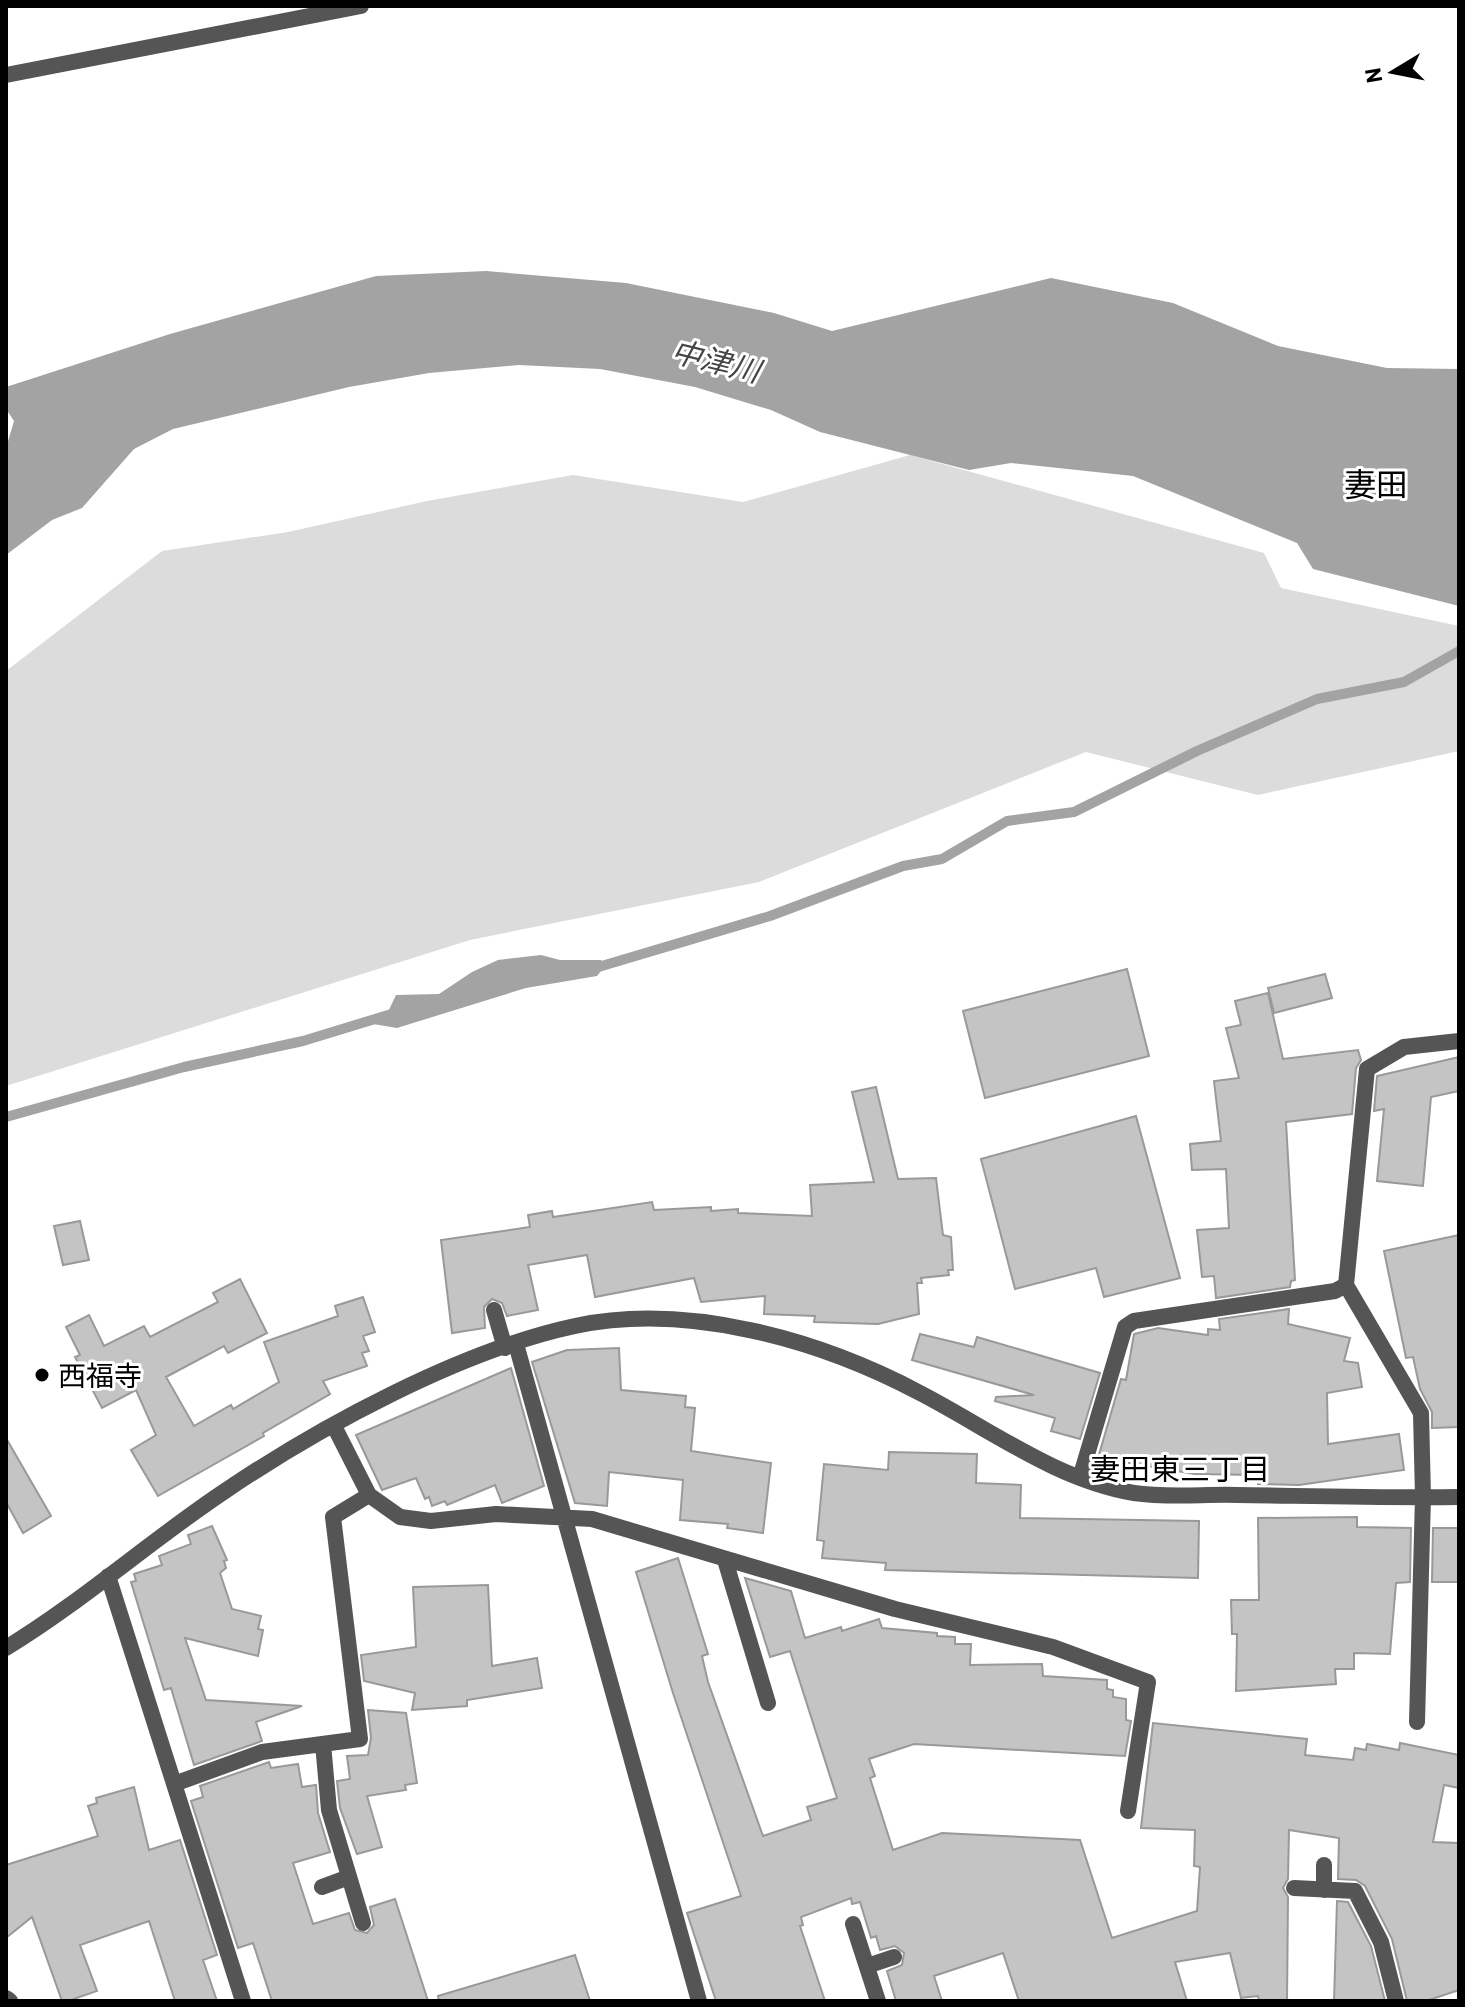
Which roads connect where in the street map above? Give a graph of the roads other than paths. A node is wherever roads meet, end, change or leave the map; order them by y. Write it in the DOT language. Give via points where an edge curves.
graph roads {
  1 [pos="361,6"];
  2 [pos="6,75"];
  3 [pos="1459,1041"];
  4 [pos="1346,1285"];
  5 [pos="494,1310"];
  6 [pos="510,1346"];
  7 [pos="334,1426"];
  8 [pos="1080,1478"];
  9 [pos="369,1495"];
  10 [pos="1423,1497"];
  11 [pos="1459,1497"];
  12 [pos="566,1516"];
  13 [pos="725,1560"];
  14 [pos="108,1576"];
  15 [pos="6,1648"];
  16 [pos="768,1703"];
  17 [pos="1417,1722"];
  18 [pos="323,1744"];
  19 [pos="174,1784"];
  20 [pos="1128,1811"];
  21 [pos="1324,1865"];
  22 [pos="349,1877"];
  23 [pos="322,1887"];
  24 [pos="1294,1888"];
  25 [pos="1324,1890"];
  26 [pos="363,1923"];
  27 [pos="853,1924"];
  28 [pos="894,1957"];
  29 [pos="867,1966"];
  30 [pos="255,1975"];
  31 [pos="236,1980"];
  32 [pos="243,2001"];
  33 [pos="699,2001"];
  34 [pos="878,2001"];
  35 [pos="1396,2001"];
  1 -- 2 [label="street"];
  3 -- 4 [label="street" via="1404,1047 1367,1069"];
  4 -- 8 [label="street" via="1335,1291 1134,1321 1125,1327"];
  4 -- 10 [label="street" via="1421,1413"];
  5 -- 6 [label="street"];
  6 -- 7 [label="street" via="399,1392"];
  6 -- 8 [label="street" via="577,1326 654,1320 731,1327 873,1370"];
  6 -- 12 [label="street"];
  7 -- 9 [label="street"];
  7 -- 14 [label="street" via="226,1490"];
  8 -- 10 [label="street" via="1135,1493"];
  9 -- 12 [label="street" via="400,1517 431,1521 496,1514"];
  9 -- 18 [label="street" via="333,1517 360,1739"];
  10 -- 11 [label="street"];
  10 -- 17 [label="street"];
  12 -- 13 [label="street" via="592,1519"];
  12 -- 33 [label="street"];
  13 -- 16 [label="street"];
  13 -- 20 [label="street" via="1053,1647 1148,1682"];
  14 -- 15 [label="street"];
  14 -- 19 [label="street"];
  18 -- 19 [label="street" via="262,1752"];
  18 -- 22 [label="street" via="329,1810"];
  19 -- 31 [label="street"];
  21 -- 25 [label="street"];
  22 -- 23 [label="street"];
  22 -- 26 [label="street"];
  24 -- 25 [label="street"];
  25 -- 35 [label="street" via="1355,1891 1381,1942"];
  27 -- 29 [label="street"];
  28 -- 29 [label="street"];
  29 -- 34 [label="street"];
  30 -- 31 [label="street"];
  31 -- 32 [label="street"];
}
